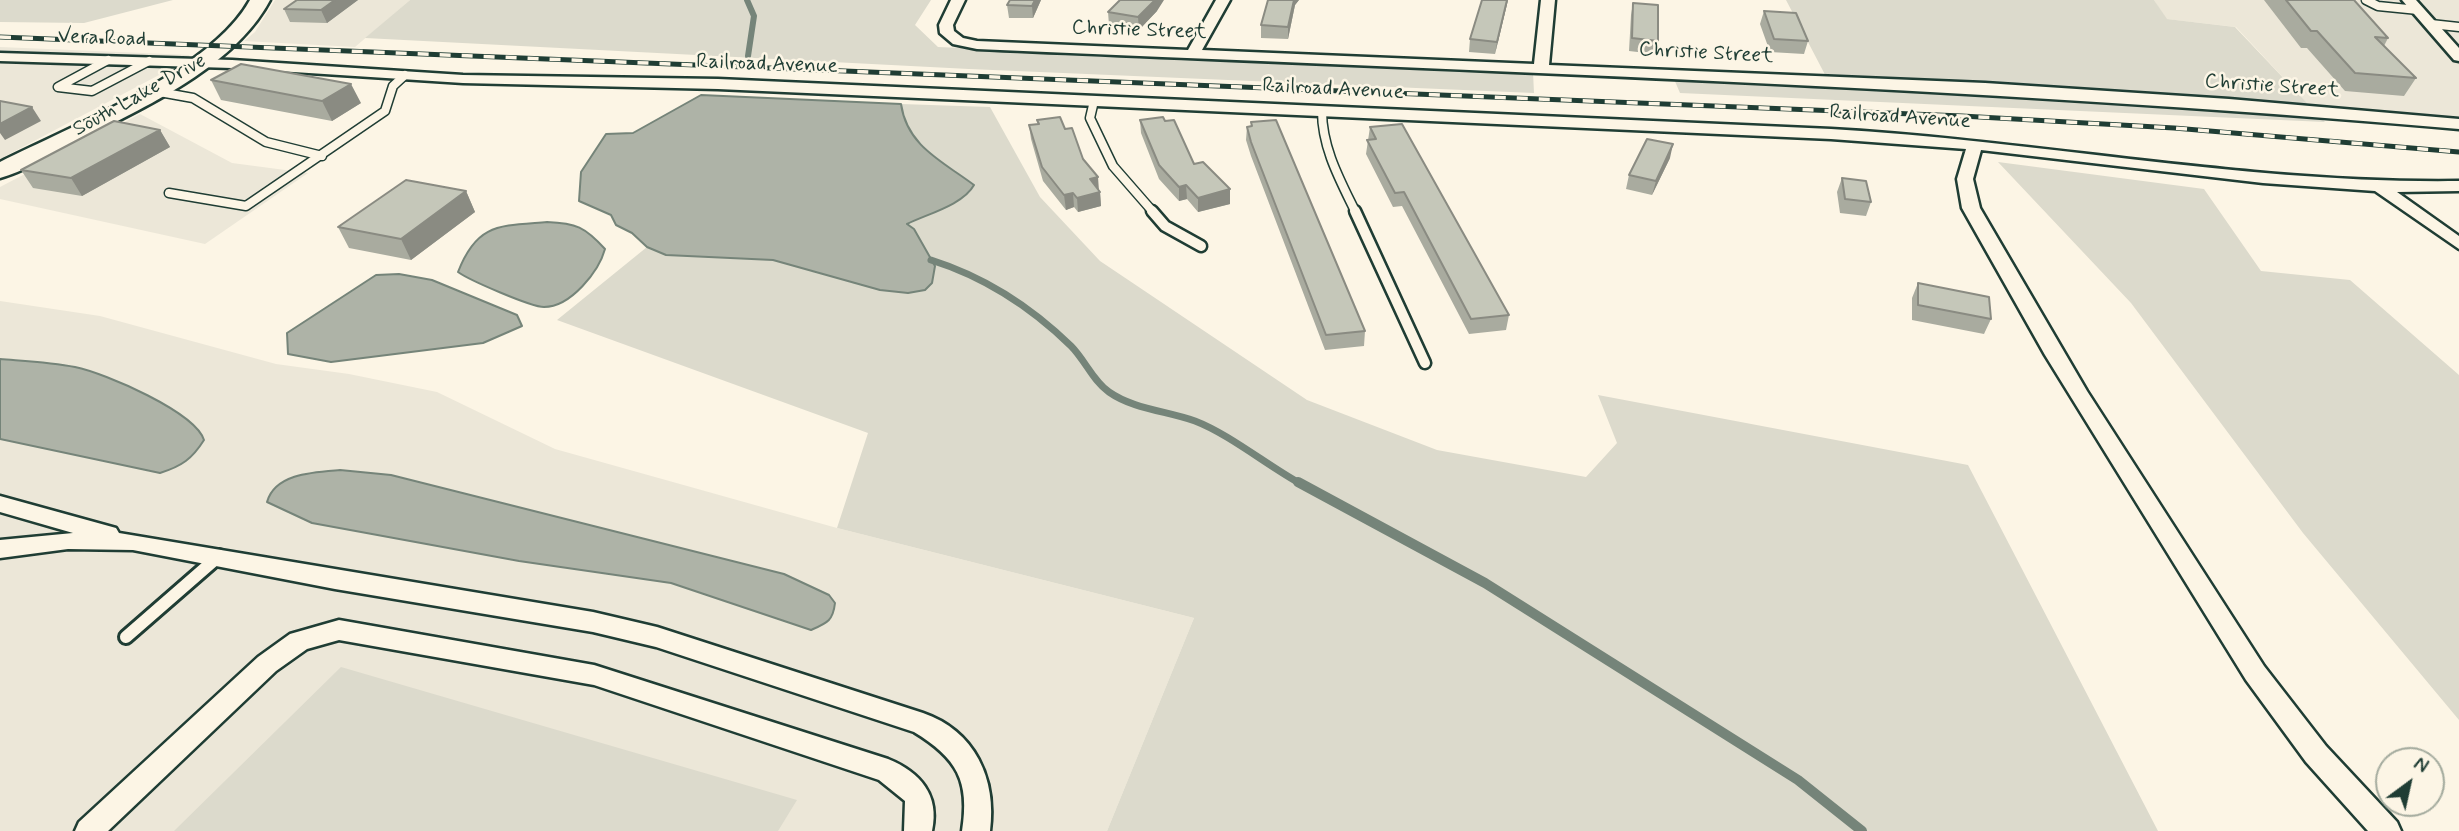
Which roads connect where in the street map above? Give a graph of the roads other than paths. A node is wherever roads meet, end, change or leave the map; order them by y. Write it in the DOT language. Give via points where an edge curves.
graph roads {
  1 [pos="260,0"];
  2 [pos="958,0"];
  3 [pos="1223,0"];
  4 [pos="1549,0"];
  5 [pos="2366,0"];
  6 [pos="2414,5"];
  7 [pos="2431,24"];
  8 [pos="2459,27"];
  9 [pos="1193,54"];
  10 [pos="0,57"];
  11 [pos="2459,57"];
  12 [pos="108,60"];
  13 [pos="149,61"];
  14 [pos="203,63"];
  15 [pos="1541,67"];
  16 [pos="405,75"];
  17 [pos="152,91"];
  18 [pos="1094,101"];
  19 [pos="1322,111"];
  20 [pos="2459,124"];
  21 [pos="1975,144"];
  22 [pos="322,156"];
  23 [pos="2,169"];
  24 [pos="2459,187"];
  25 [pos="2381,188"];
  26 [pos="169,193"];
  27 [pos="2459,244"];
  28 [pos="1201,246"];
  29 [pos="1425,363"];
  30 [pos="0,504"];
  31 [pos="133,542"];
  32 [pos="0,549"];
  33 [pos="219,556"];
  34 [pos="126,636"];
  35 [pos="89,831"];
  36 [pos="918,831"];
  37 [pos="975,831"];
  38 [pos="2386,831"];
  1 -- 14 [label="main road, South Lake Drive" via="249,24"];
  2 -- 9 [label="street, Christie Street" via="946,25 951,37 976,45"];
  3 -- 9 [label="street"];
  4 -- 15 [label="street"];
  5 -- 6 [label="lane" via="2378,5"];
  6 -- 7 [label="street"];
  7 -- 8 [label="lane"];
  7 -- 11 [label="street"];
  9 -- 15 [label="street, Christie Street"];
  10 -- 12 [label="street, Vera Road"];
  12 -- 13 [label="street, Vera Road"];
  12 -- 13 [label="lane" via="58,88 92,91"];
  13 -- 14 [label="street, Vera Road"];
  14 -- 16 [label="street, Railroad Avenue"];
  14 -- 17 [label="main road, South Lake Drive"];
  15 -- 20 [label="street, Christie Street" via="1986,88"];
  16 -- 18 [label="street, Railroad Avenue"];
  16 -- 22 [label="lane" via="393,86 385,111"];
  17 -- 22 [label="lane" via="193,98 266,142"];
  17 -- 23 [label="main road, South Lake Drive"];
  18 -- 19 [label="street, Railroad Avenue"];
  18 -- 28 [label="lane" via="1090,118 1113,166 1165,226"];
  19 -- 21 [label="street, Railroad Avenue"];
  19 -- 29 [label="lane" via="1329,155"];
  21 -- 25 [label="street, Railroad Avenue" via="2232,177"];
  21 -- 38 [label="street" via="1965,179 1971,208 2072,383 2262,687"];
  22 -- 26 [label="lane" via="246,206"];
  24 -- 25 [label="street, Railroad Avenue"];
  25 -- 27 [label="street"];
  30 -- 31 [label="street"];
  31 -- 32 [label="street" via="68,541"];
  31 -- 33 [label="street"];
  33 -- 34 [label="lane"];
  33 -- 37 [label="street" via="624,628 923,724 948,738 971,766 978,804"];
  35 -- 36 [label="street" via="267,663 299,641 339,630 594,675 878,767 908,781 916,792 922,807"];
}
